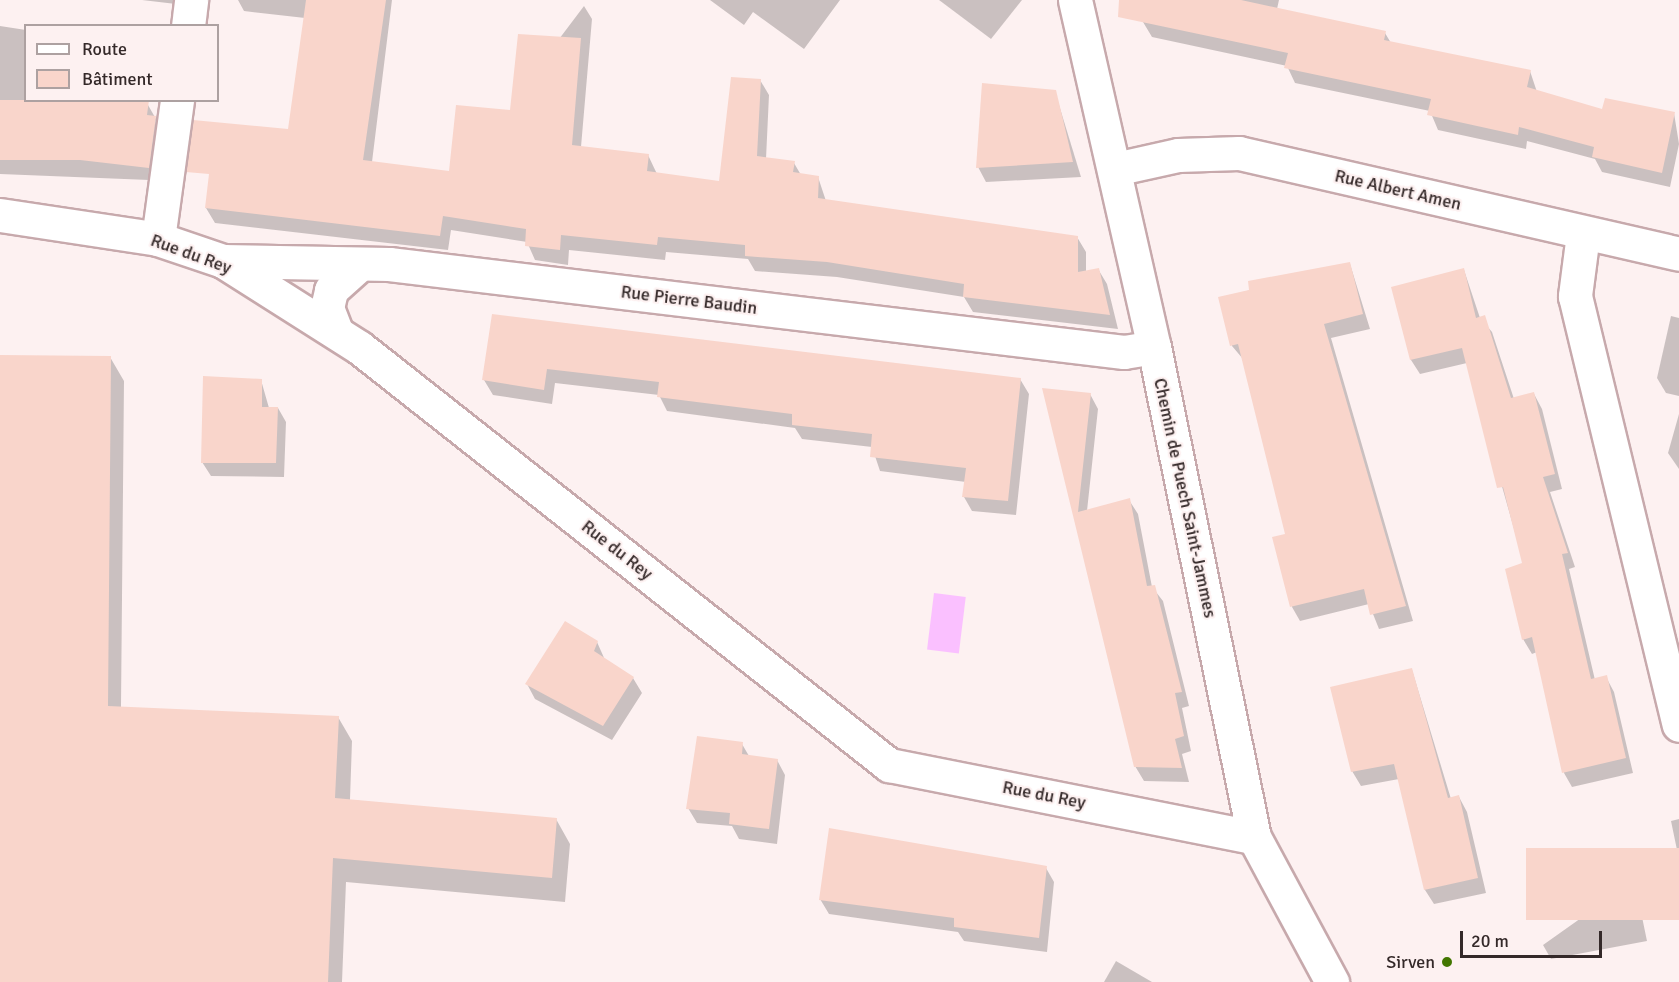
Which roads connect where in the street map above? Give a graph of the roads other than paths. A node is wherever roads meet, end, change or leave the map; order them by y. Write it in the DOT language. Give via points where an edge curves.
graph roads {
  1 [pos="191,0"];
  2 [pos="1075,0"];
  3 [pos="188,24"];
  4 [pos="177,102"];
  5 [pos="1115,169"];
  6 [pos="0,215"];
  7 [pos="1583,234"];
  8 [pos="158,239"];
  9 [pos="1679,254"];
  10 [pos="223,261"];
  11 [pos="360,264"];
  12 [pos="336,331"];
  13 [pos="1154,347"];
  14 [pos="1647,585"];
  15 [pos="1679,601"];
  16 [pos="1679,725"];
  17 [pos="1254,837"];
  18 [pos="1332,982"];
  1 -- 3 [label="street"];
  2 -- 5 [label="street, Chemin de Puech Saint-Jammes"];
  4 -- 8 [label="street"];
  5 -- 7 [label="street, Rue Albert Amen" via="1178,155 1239,153"];
  5 -- 13 [label="street, Chemin de Puech Saint-Jammes"];
  6 -- 8 [label="street, Rue du Rey"];
  7 -- 9 [label="street, Rue Albert Amen"];
  7 -- 14 [label="street" via="1575,296"];
  8 -- 10 [label="street, Rue du Rey"];
  10 -- 11 [label="street, Rue Pierre Baudin"];
  10 -- 12 [label="street, Rue du Rey"];
  11 -- 12 [label="street" via="332,290 327,308"];
  11 -- 13 [label="street, Rue Pierre Baudin" via="1124,352"];
  12 -- 17 [label="street, Rue du Rey" via="889,765"];
  13 -- 17 [label="street, Chemin de Puech Saint-Jammes"];
  14 -- 15 [label="street"];
  14 -- 16 [label="street"];
  17 -- 18 [label="street, Chemin de Puech Saint-Jammes"];
}
